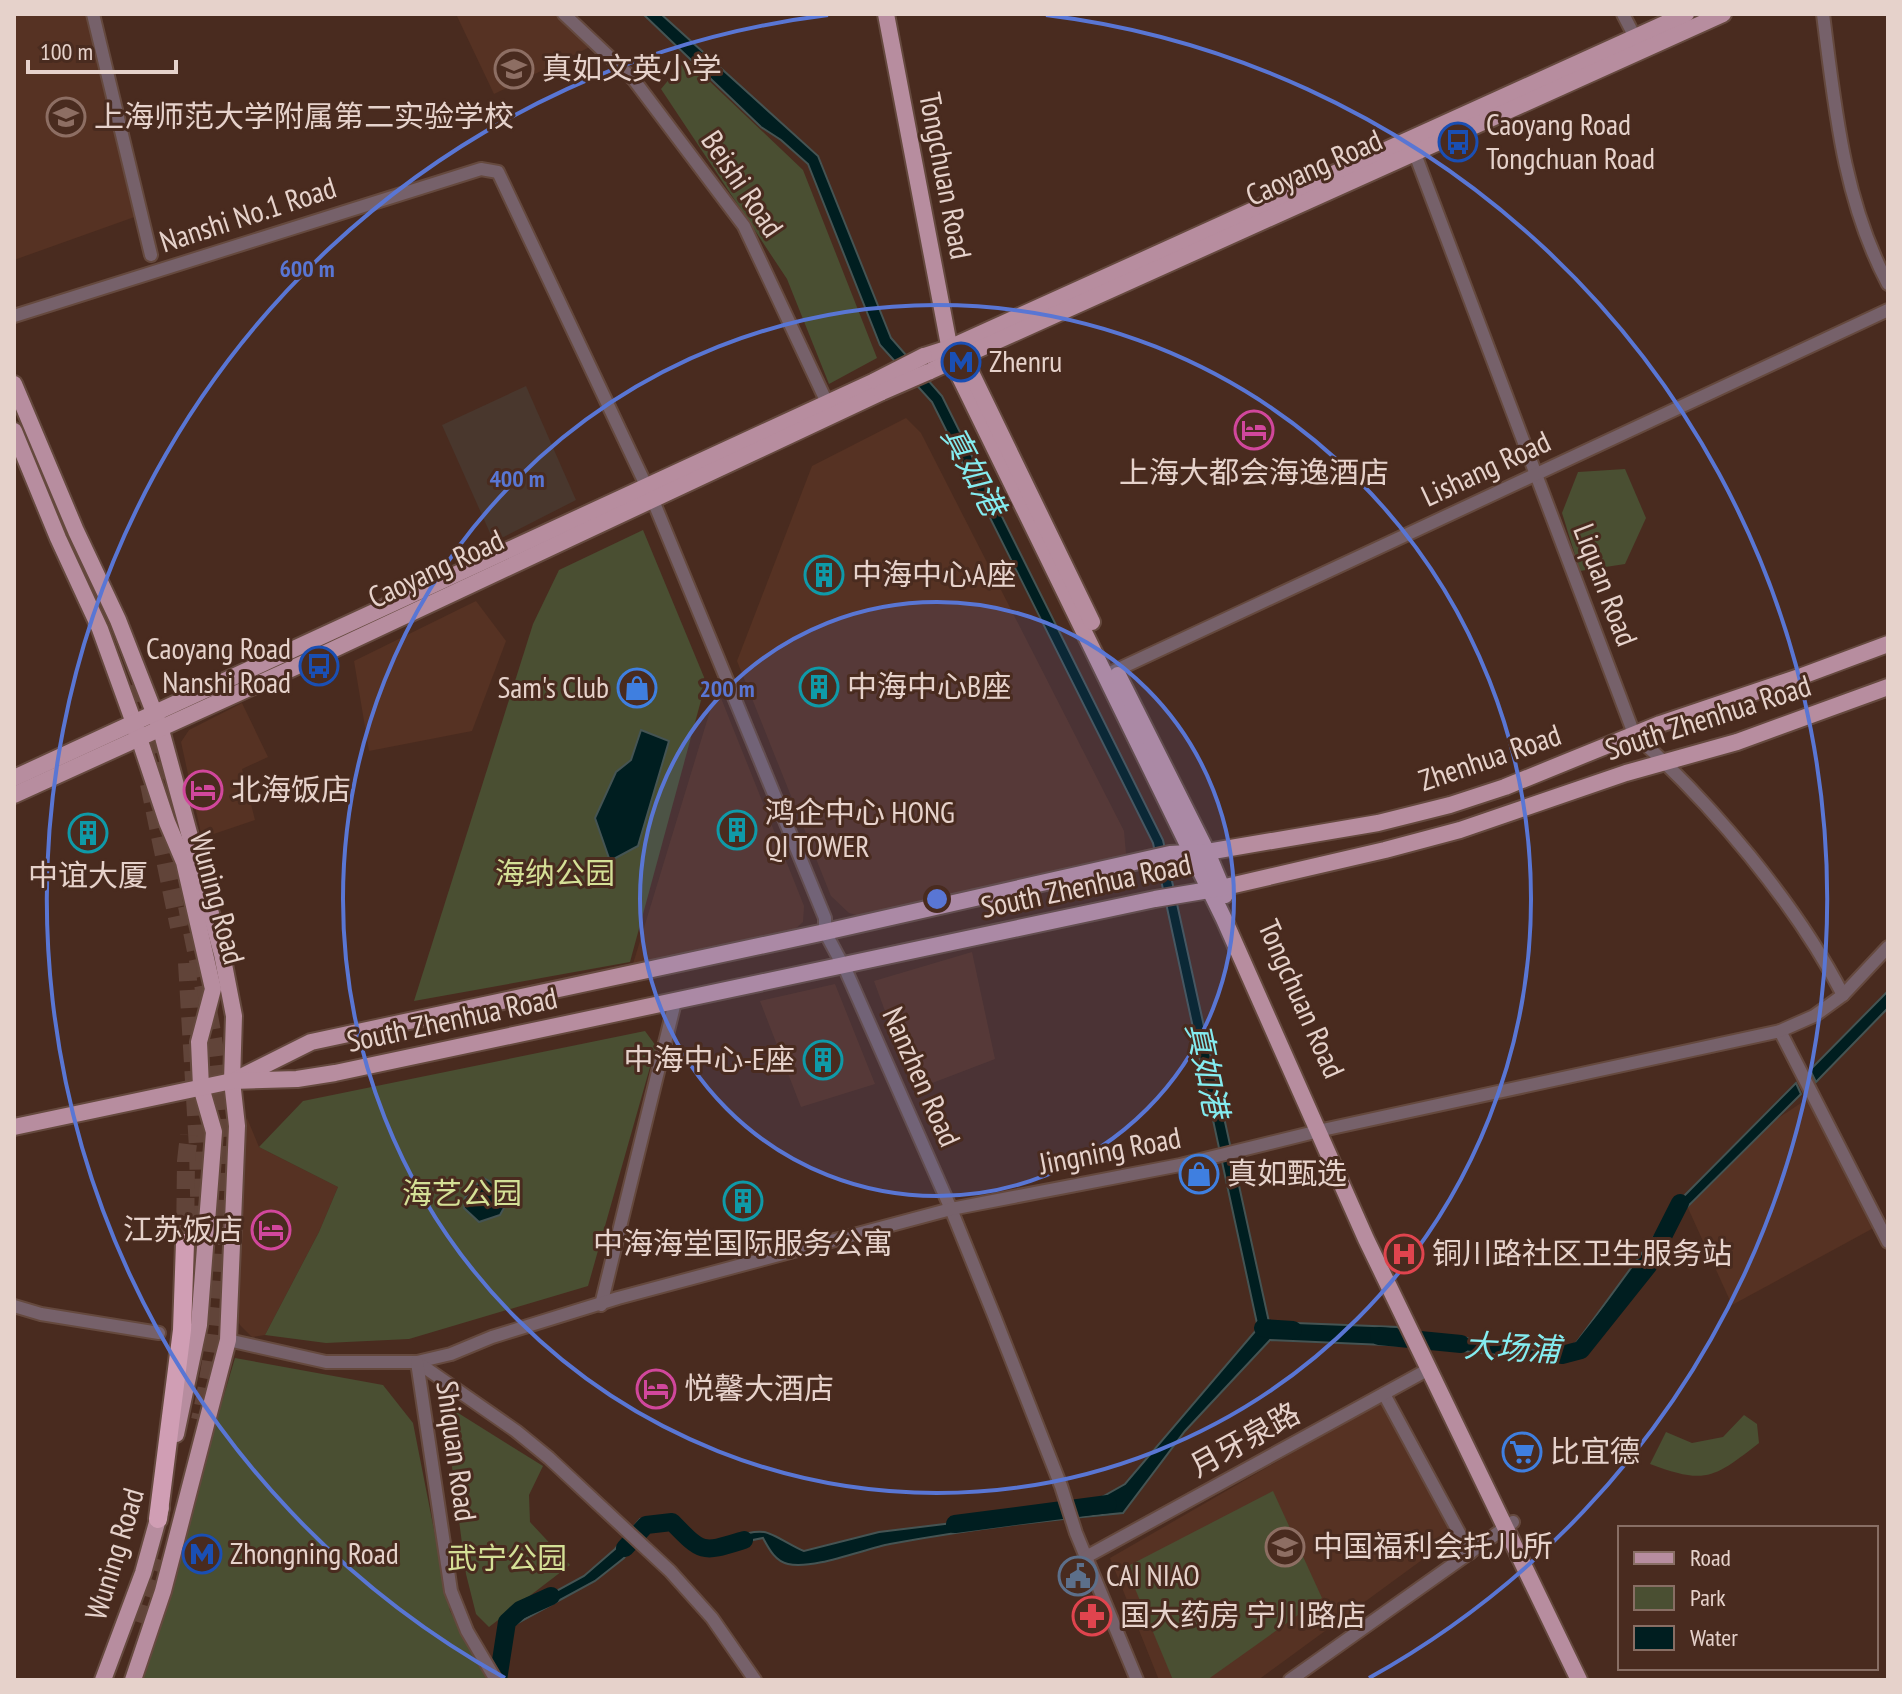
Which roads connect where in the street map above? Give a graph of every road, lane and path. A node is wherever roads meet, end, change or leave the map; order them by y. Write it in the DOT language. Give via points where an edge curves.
graph roads {
  1 [pos="93,14"];
  2 [pos="564,14"];
  3 [pos="886,14"];
  4 [pos="1623,14"];
  5 [pos="1686,14"];
  6 [pos="1723,14"];
  7 [pos="1823,14"];
  8 [pos="1639,44"];
  9 [pos="1412,146"];
  10 [pos="498,172"];
  11 [pos="151,255"];
  12 [pos="1888,284"];
  13 [pos="1888,310"];
  14 [pos="14,316"];
  15 [pos="955,355"];
  16 [pos="14,384"];
  17 [pos="830,408"];
  18 [pos="14,431"];
  19 [pos="1536,474"];
  20 [pos="650,493"];
  21 [pos="1888,644"];
  22 [pos="1111,673"];
  23 [pos="1888,687"];
  24 [pos="158,722"];
  25 [pos="136,731"];
  26 [pos="1634,734"];
  27 [pos="1667,763"];
  28 [pos="14,778"];
  29 [pos="14,795"];
  30 [pos="1198,853"];
  31 [pos="1216,888"];
  32 [pos="825,932"];
  33 [pos="1888,947"];
  34 [pos="843,966"];
  35 [pos="1843,995"];
  36 [pos="675,1002"];
  37 [pos="1780,1031"];
  38 [pos="232,1081"];
  39 [pos="201,1087"];
  40 [pos="14,1127"];
  41 [pos="1322,1131"];
  42 [pos="951,1209"];
  43 [pos="1888,1242"];
  44 [pos="185,1243"];
  45 [pos="601,1305"];
  46 [pos="14,1306"];
  47 [pos="159,1333"];
  48 [pos="228,1340"];
  49 [pos="1426,1352"];
  50 [pos="417,1362"];
  51 [pos="1429,1369"];
  52 [pos="1384,1394"];
  53 [pos="158,1519"];
  54 [pos="1509,1525"];
  55 [pos="1470,1553"];
  56 [pos="1086,1557"];
  57 [pos="493,1675"];
  58 [pos="103,1680"];
  59 [pos="133,1680"];
  60 [pos="755,1680"];
  61 [pos="1137,1680"];
  62 [pos="1290,1680"];
  63 [pos="1579,1680"];
  64 [pos="1589,1680"];
  1 -- 11 [label="street"];
  2 -- 17 [label="street, Beishi Road" via="634,80 744,226"];
  3 -- 15 [label="main road, Tongchuan Road"];
  4 -- 8 [label="street"];
  5 -- 8 [label="main road, Caoyang Road"];
  6 -- 8 [label="main road, Caoyang Road"];
  7 -- 12 [label="street" via="1838,135 1853,201"];
  8 -- 9 [label="main road, Caoyang Road"];
  9 -- 15 [label="main road, Caoyang Road"];
  9 -- 19 [label="street, Liquan Road"];
  10 -- 14 [label="street, Nanshi No.1 Road" via="481,169"];
  10 -- 20 [label="street, Nanzhen Road"];
  13 -- 19 [label="street, Lishang Road"];
  15 -- 17 [label="main road, Caoyang Road, bridge"];
  15 -- 22 [label="main road, Tongchuan Road"];
  16 -- 24 [label="main road, Wuning Road"];
  17 -- 20 [label="main road, Caoyang Road"];
  18 -- 25 [label="main road, Wuning Road" via="100,629"];
  19 -- 22 [label="street, Lishang Road"];
  19 -- 26 [label="street, Liquan Road"];
  20 -- 24 [label="main road, Caoyang Road" via="529,539"];
  20 -- 32 [label="street, Nanzhen Road" via="825,918"];
  21 -- 26 [label="main road, Zhenhua Road"];
  22 -- 30 [label="main road, Tongchuan Road"];
  23 -- 27 [label="main road, South Zhenhua Road"];
  24 -- 25 [label="main road, Caoyang Road"];
  24 -- 38 [label="main road, Wuning Road" via="222,954 234,1016"];
  25 -- 28 [label="main road, Caoyang Road"];
  25 -- 29 [label="main road, Caoyang Road"];
  25 -- 39 [label="main road, Wuning Road" via="184,862 213,989 199,1042"];
  26 -- 27 [label="street, Liquan Road"];
  26 -- 30 [label="main road, Zhenhua Road" via="1450,805 1378,823"];
  27 -- 31 [label="main road, South Zhenhua Road" via="1460,830"];
  27 -- 35 [label="street, Liquan Road" via="1770,882"];
  30 -- 31 [label="main road, Tongchuan Road"];
  30 -- 32 [label="main road, South Zhenhua Road" via="1170,854"];
  31 -- 34 [label="main road, South Zhenhua Road"];
  31 -- 41 [label="main road, Tongchuan Road"];
  32 -- 34 [label="street, Nanzhen Road"];
  32 -- 38 [label="main road, South Zhenhua Road" via="311,1042"];
  33 -- 35 [label="street, Jingning Road"];
  34 -- 36 [label="main road, South Zhenhua Road"];
  34 -- 42 [label="street, Nanzhen Road"];
  35 -- 37 [label="street, Jingning Road"];
  36 -- 38 [label="main road, South Zhenhua Road" via="335,1073"];
  36 -- 45 [label="street"];
  37 -- 41 [label="street, Jingning Road"];
  37 -- 43 [label="street"];
  38 -- 39 [label="main road, South Zhenhua Road"];
  38 -- 48 [label="main road, Wuning Road" via="237,1126"];
  39 -- 40 [label="main road, South Zhenhua Road"];
  39 -- 53 [label="main road, Wuning Road" via="214,1132 199,1325"];
  41 -- 42 [label="street, Jingning Road"];
  41 -- 49 [label="main road, Tongchuan Road"];
  42 -- 45 [label="street, Jingning Road"];
  42 -- 56 [label="street, Nanzhen Road"];
  44 -- 53 [label="highway" via="182,1330"];
  45 -- 50 [label="street, Jingning Road"];
  46 -- 47 [label="street"];
  48 -- 50 [label="street" via="326,1362"];
  48 -- 59 [label="main road, Wuning Road" via="167,1576"];
  49 -- 51 [label="main road, Tongchuan Road"];
  49 -- 54 [label="main road, Tongchuan Road"];
  50 -- 57 [label="street, Shiquan Road" via="451,1591"];
  50 -- 60 [label="street" via="516,1431 628,1531 712,1618"];
  51 -- 52 [label="street, 月牙泉路"];
  51 -- 54 [label="main road, Tongchuan Road"];
  52 -- 55 [label="street"];
  52 -- 56 [label="street, 月牙泉路"];
  53 -- 58 [label="main road, Wuning Road"];
  54 -- 55 [label="street"];
  54 -- 63 [label="main road, Tongchuan Road"];
  54 -- 64 [label="main road, Tongchuan Road"];
  55 -- 62 [label="street"];
  56 -- 61 [label="street, Nanzhen Road"];
}
